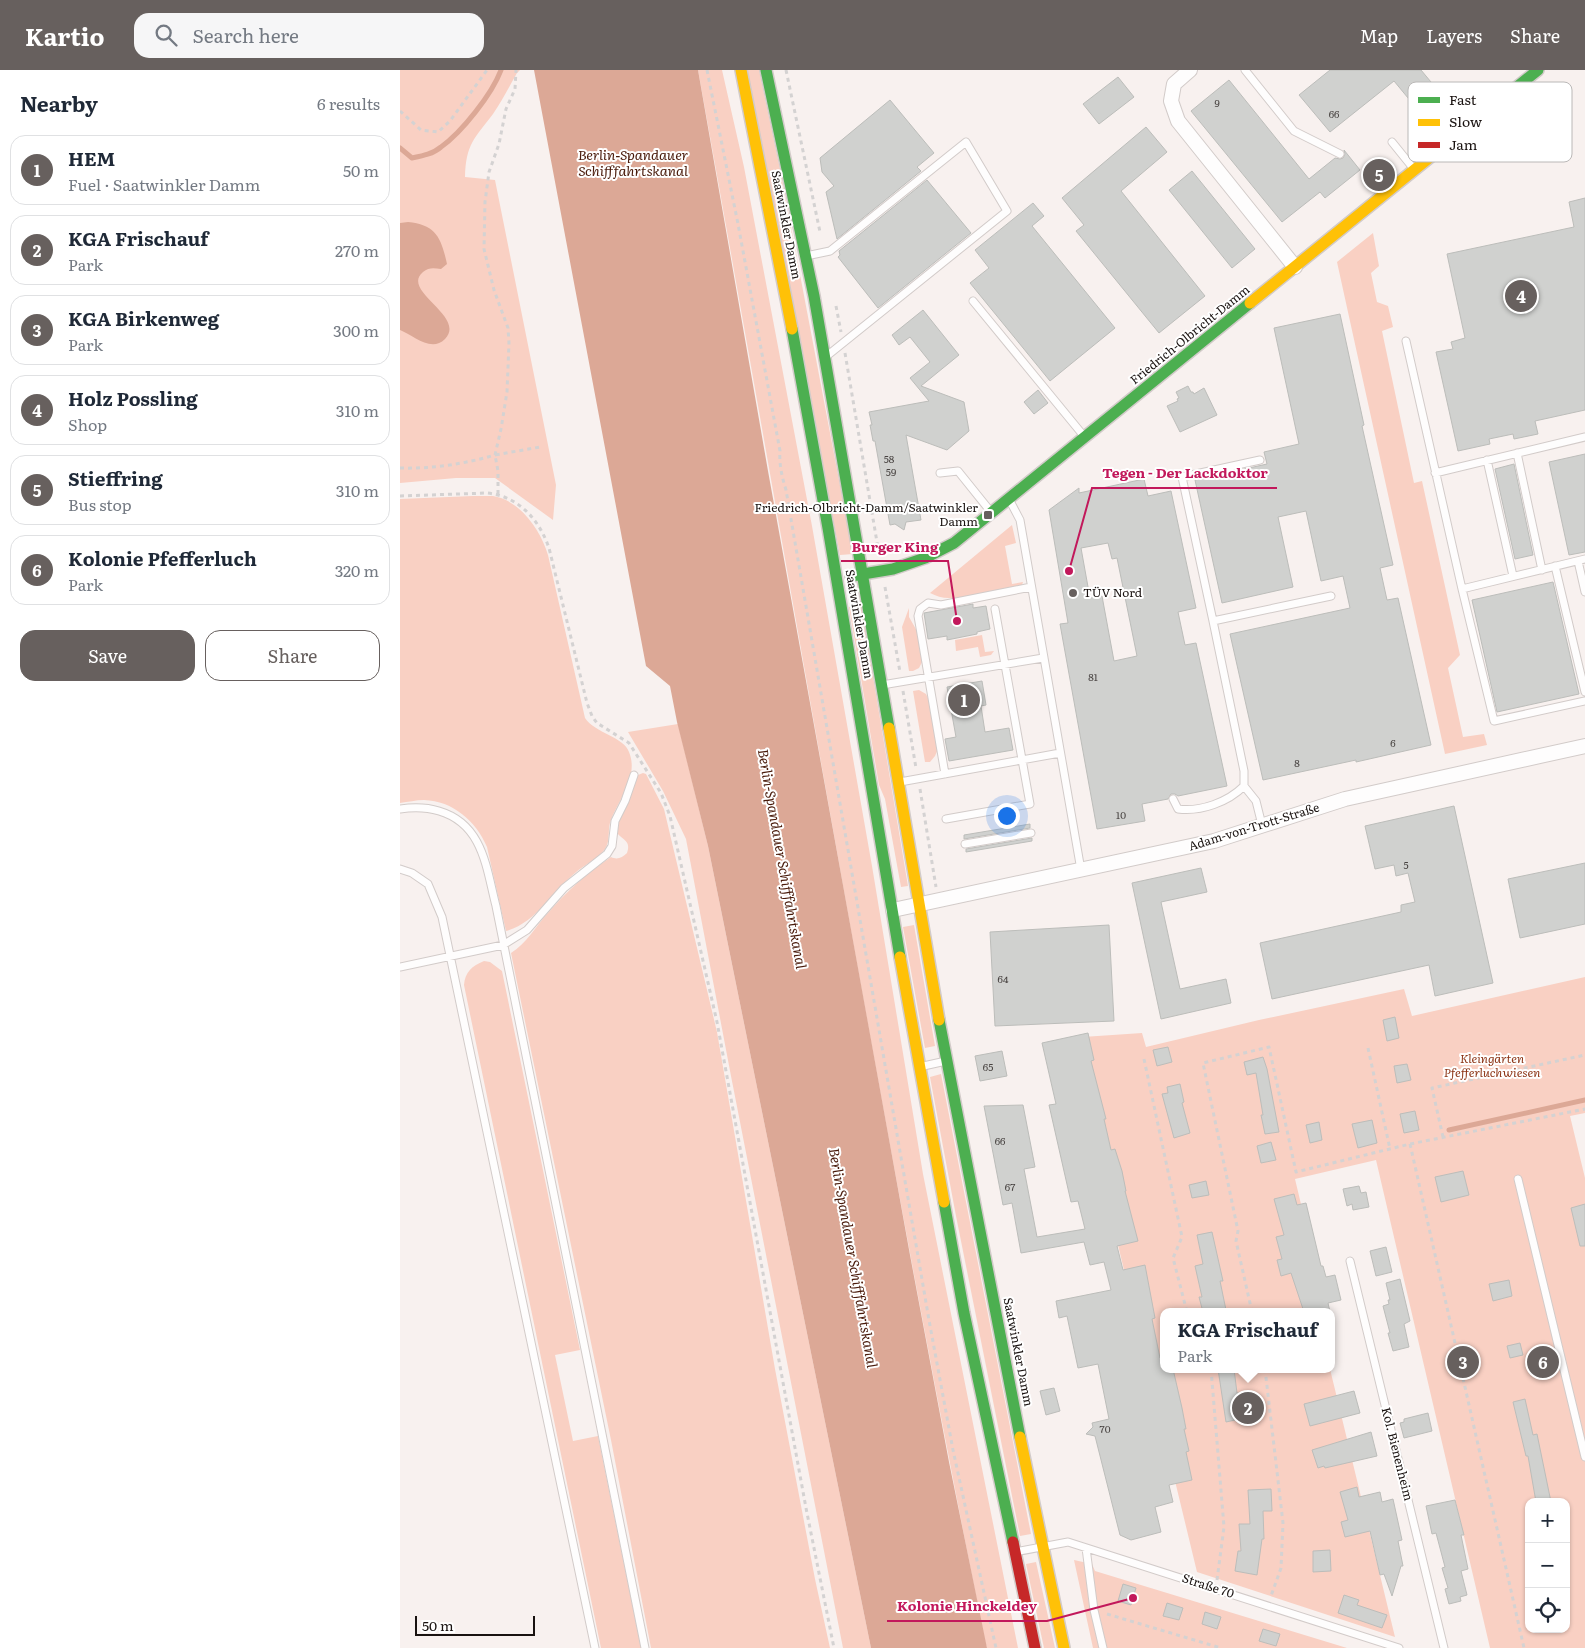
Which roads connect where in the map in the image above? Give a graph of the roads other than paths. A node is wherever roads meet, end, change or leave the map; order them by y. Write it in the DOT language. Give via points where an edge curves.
graph roads {
  1 [pos="740,70"];
  2 [pos="766,70"];
  3 [pos="1190,70"];
  4 [pos="1245,70"];
  5 [pos="1538,70"];
  6 [pos="1523,82"];
  7 [pos="1392,142"];
  8 [pos="1340,154"];
  9 [pos="1408,161"];
  10 [pos="1408,162"];
  11 [pos="1425,162"];
  12 [pos="1415,170"];
  13 [pos="806,256"];
  14 [pos="1295,268"];
  15 [pos="973,301"];
  16 [pos="1406,341"];
  17 [pos="825,357"];
  18 [pos="1085,437"];
  19 [pos="1585,437"];
  20 [pos="1517,454"];
  21 [pos="1260,460"];
  22 [pos="1487,460"];
  23 [pos="940,473"];
  24 [pos="1435,473"];
  25 [pos="1009,499"];
  26 [pos="992,512"];
  27 [pos="1582,560"];
  28 [pos="1555,566"];
  29 [pos="1542,570"];
  30 [pos="863,574"];
  31 [pos="1513,576"];
  32 [pos="837,578"];
  33 [pos="1031,587"];
  34 [pos="1462,589"];
  35 [pos="1585,592"];
  36 [pos="1331,596"];
  37 [pos="996,608"];
  38 [pos="1213,622"];
  39 [pos="1043,658"];
  40 [pos="1006,664"];
  41 [pos="928,677"];
  42 [pos="882,685"];
  43 [pos="1585,692"];
  44 [pos="1585,701"];
  45 [pos="1585,746"];
  46 [pos="1060,753"];
  47 [pos="1023,760"];
  48 [pos="945,774"];
  49 [pos="634,775"];
  50 [pos="898,782"];
  51 [pos="1244,786"];
  52 [pos="1173,799"];
  53 [pos="400,809"];
  54 [pos="946,819"];
  55 [pos="1262,825"];
  56 [pos="1031,833"];
  57 [pos="965,844"];
  58 [pos="400,869"];
  59 [pos="1081,871"];
  60 [pos="919,905"];
  61 [pos="892,910"];
  62 [pos="503,945"];
  63 [pos="450,957"];
  64 [pos="400,967"];
  65 [pos="946,1061"];
  66 [pos="919,1067"];
  67 [pos="1518,1179"];
  68 [pos="1350,1261"];
  69 [pos="1585,1457"];
  70 [pos="1042,1546"];
  71 [pos="1086,1548"];
  72 [pos="1015,1552"];
  73 [pos="595,1648"];
  74 [pos="645,1648"];
  75 [pos="1035,1648"];
  76 [pos="1064,1648"];
  77 [pos="1103,1648"];
  78 [pos="1399,1648"];
  79 [pos="1444,1648"];
  1 -- 32 [label="main road, Saatwinkler Damm" via="786,297"];
  2 -- 13 [label="main road, Saatwinkler Damm"];
  3 -- 14 [label="street" via="1174,84 1171,101 1178,121"];
  4 -- 8 [label="lane" via="1294,131"];
  5 -- 6 [label="main road, Friedrich-Olbricht-Damm"];
  7 -- 9 [label="lane"];
  10 -- 12 [label="lane"];
  11 -- 12 [label="main road, Friedrich-Olbricht-Damm"];
  12 -- 14 [label="main road, Friedrich-Olbricht-Damm"];
  13 -- 17 [label="main road, Saatwinkler Damm"];
  13 -- 17 [label="lane" via="830,251 966,142 1007,211"];
  14 -- 18 [label="main road, Friedrich-Olbricht-Damm"];
  15 -- 18 [label="lane"];
  16 -- 24 [label="lane"];
  17 -- 30 [label="main road, Saatwinkler Damm"];
  18 -- 25 [label="main road, Friedrich-Olbricht-Damm"];
  19 -- 20 [label="lane"];
  20 -- 22 [label="lane"];
  20 -- 29 [label="lane"];
  21 -- 38 [label="lane" via="1182,477"];
  22 -- 24 [label="lane"];
  22 -- 31 [label="lane"];
  23 -- 26 [label="lane" via="958,471"];
  24 -- 34 [label="lane"];
  25 -- 26 [label="main road, Friedrich-Olbricht-Damm"];
  25 -- 33 [label="lane" via="1020,520"];
  26 -- 30 [label="main road, Friedrich-Olbricht-Damm" via="954,543 925,558 893,569"];
  27 -- 28 [label="lane"];
  27 -- 35 [label="lane"];
  28 -- 29 [label="lane"];
  28 -- 43 [label="lane"];
  29 -- 31 [label="lane"];
  30 -- 32 [label="main road, Friedrich-Olbricht-Damm"];
  30 -- 42 [label="main road, Saatwinkler Damm"];
  31 -- 34 [label="lane"];
  32 -- 61 [label="main road, Saatwinkler Damm"];
  33 -- 39 [label="lane"];
  33 -- 41 [label="lane" via="941,605 928,603 920,609 918,616"];
  34 -- 44 [label="lane" via="1494,721"];
  36 -- 38 [label="lane"];
  37 -- 40 [label="lane"];
  38 -- 51 [label="lane" via="1244,771"];
  39 -- 40 [label="lane"];
  39 -- 46 [label="lane"];
  40 -- 41 [label="lane"];
  40 -- 47 [label="lane"];
  41 -- 42 [label="lane"];
  41 -- 48 [label="lane"];
  42 -- 50 [label="main road, Saatwinkler Damm"];
  45 -- 55 [label="street, Adam-von-Trott-Straße" via="1345,799"];
  46 -- 47 [label="lane"];
  46 -- 59 [label="lane"];
  47 -- 48 [label="lane"];
  47 -- 54 [label="lane" via="1030,804"];
  48 -- 50 [label="lane"];
  49 -- 62 [label="lane" via="615,821 612,846 607,854 564,888 527,930"];
  50 -- 60 [label="main road, Saatwinkler Damm"];
  51 -- 52 [label="lane" via="1234,796 1207,807 1178,809"];
  51 -- 55 [label="lane" via="1256,802"];
  53 -- 62 [label="lane" via="430,808 448,814 473,833 482,851"];
  55 -- 59 [label="street, Adam-von-Trott-Straße" via="1214,841"];
  56 -- 57 [label="lane"];
  58 -- 63 [label="lane" via="428,884 442,917"];
  59 -- 60 [label="street, Adam-von-Trott-Straße"];
  60 -- 61 [label="street, Adam-von-Trott-Straße"];
  60 -- 65 [label="main road, Saatwinkler Damm"];
  61 -- 66 [label="main road, Saatwinkler Damm"];
  62 -- 63 [label="lane"];
  62 -- 74 [label="lane"];
  63 -- 64 [label="lane"];
  63 -- 73 [label="lane"];
  65 -- 66 [label="lane"];
  65 -- 70 [label="main road, Saatwinkler Damm"];
  66 -- 72 [label="main road, Saatwinkler Damm" via="964,1312"];
  67 -- 69 [label="lane"];
  68 -- 79 [label="lane, Kol. Bienenheim"];
  70 -- 71 [label="lane, Straße 70" via="1068,1542"];
  70 -- 72 [label="lane, Straße 70"];
  70 -- 76 [label="main road, Saatwinkler Damm"];
  71 -- 77 [label="lane" via="1094,1610"];
  71 -- 78 [label="lane, Straße 70"];
  72 -- 75 [label="main road, Saatwinkler Damm"];
}
